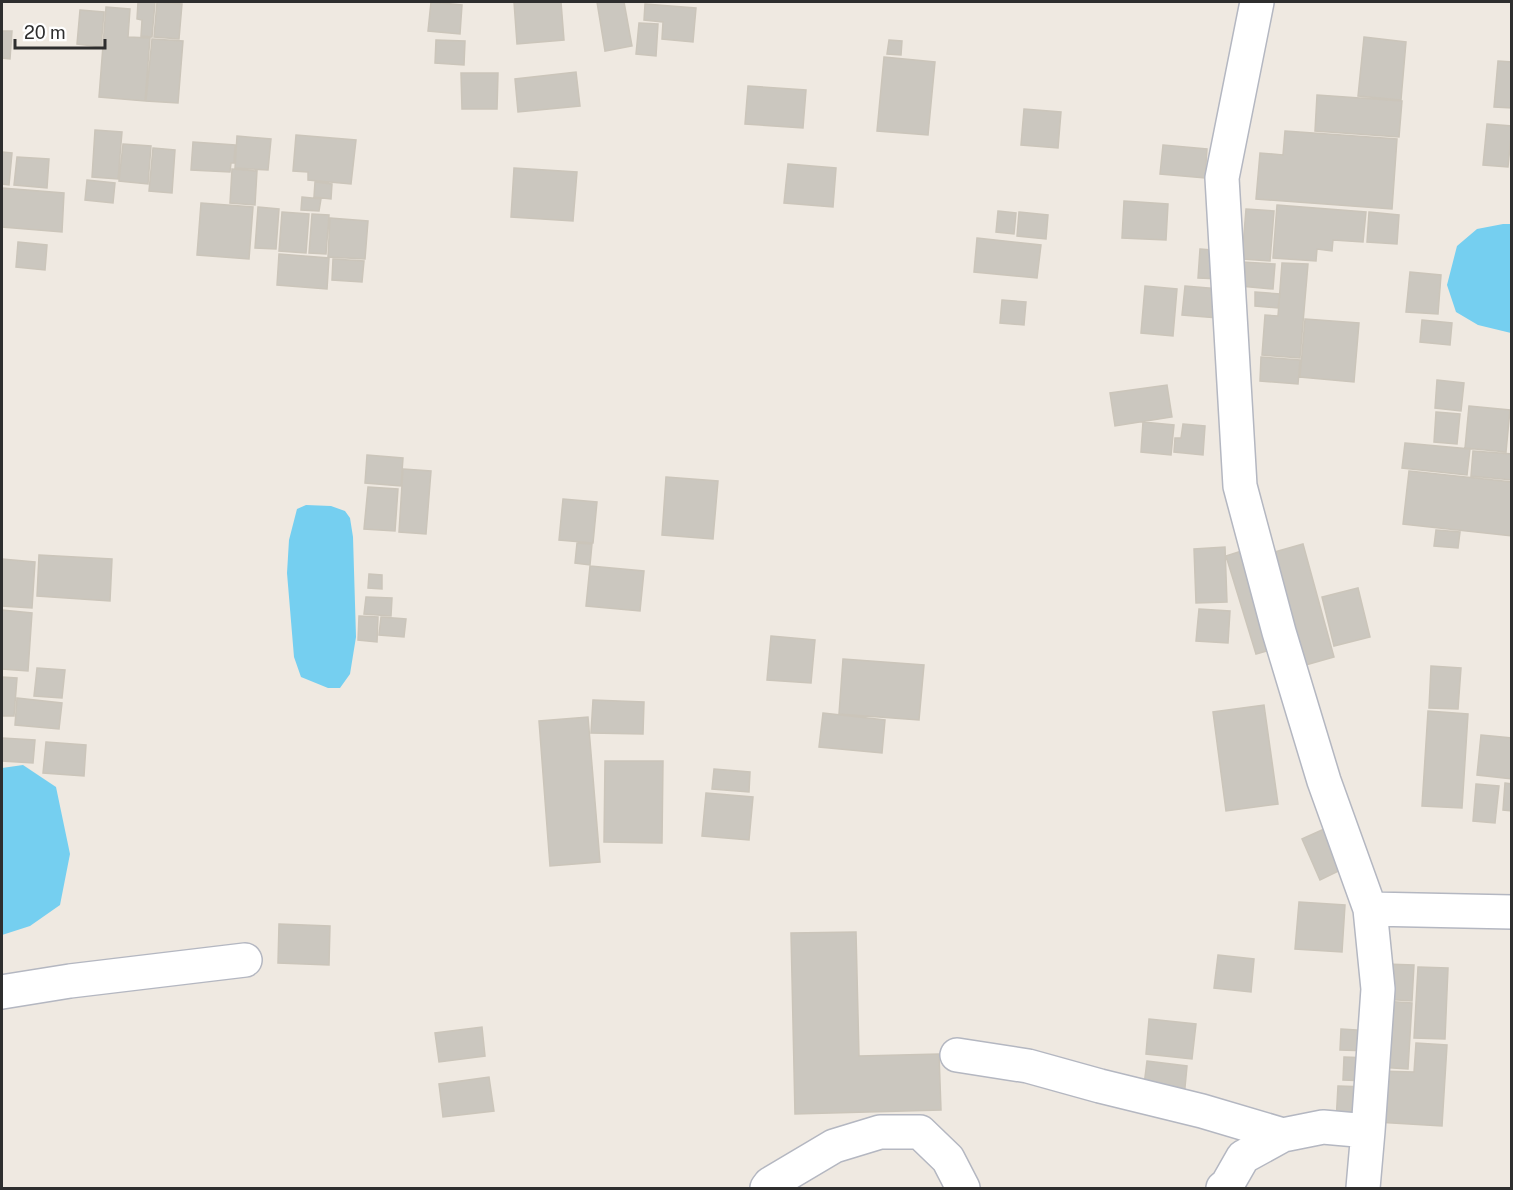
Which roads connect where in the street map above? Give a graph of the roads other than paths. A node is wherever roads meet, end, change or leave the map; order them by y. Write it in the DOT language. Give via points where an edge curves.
graph roads {
  1 [pos="1257,2"];
  2 [pos="1370,909"];
  3 [pos="1512,912"];
  4 [pos="245,960"];
  5 [pos="2,992"];
  6 [pos="957,1055"];
  7 [pos="1368,1131"];
  8 [pos="1283,1135"];
  9 [pos="767,1188"];
  10 [pos="963,1188"];
  11 [pos="1223,1188"];
  12 [pos="1363,1188"];
  1 -- 2 [label="street" via="1222,178 1240,486 1324,781"];
  2 -- 3 [label="street"];
  2 -- 7 [label="street" via="1378,988"];
  4 -- 5 [label="street"];
  6 -- 8 [label="street" via="1028,1066"];
  7 -- 8 [label="street" via="1323,1127"];
  7 -- 12 [label="street"];
  8 -- 11 [label="street" via="1243,1157"];
  9 -- 10 [label="street" via="834,1146 880,1132 920,1132 948,1159"];
}
